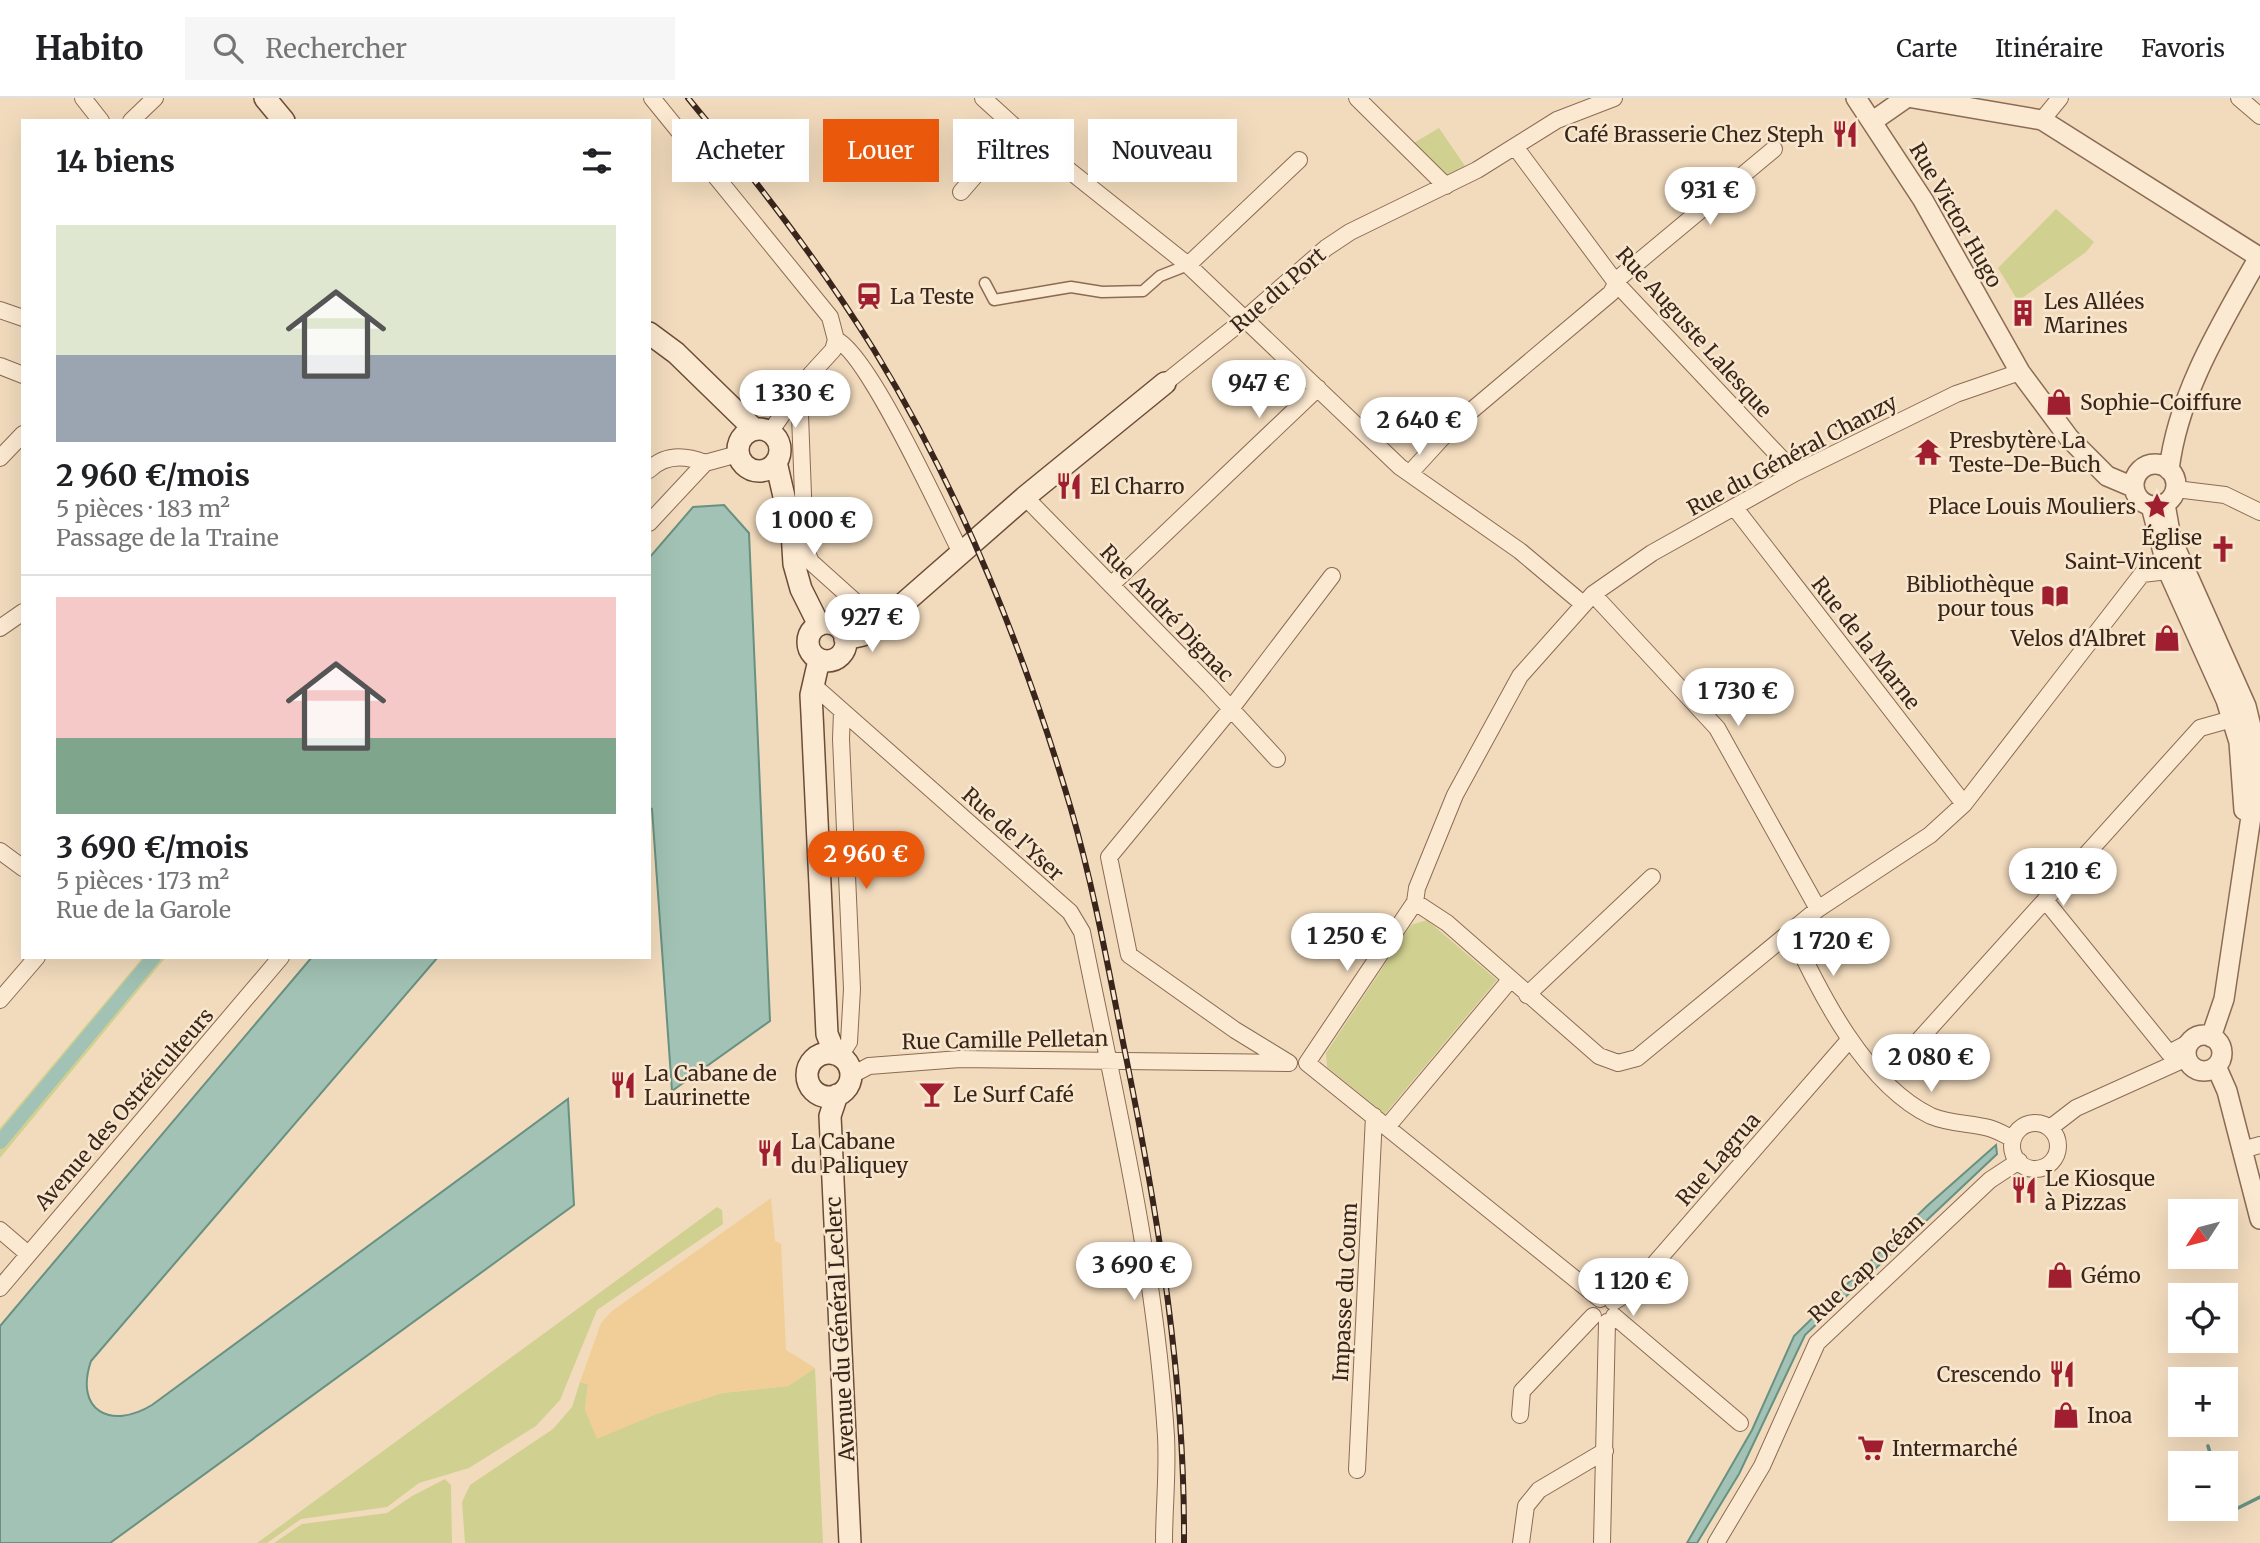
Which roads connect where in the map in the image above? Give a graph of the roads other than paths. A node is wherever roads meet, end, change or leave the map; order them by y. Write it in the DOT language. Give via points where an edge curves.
graph roads {
  1 [pos="83,98"];
  2 [pos="155,98"];
  3 [pos="265,98"];
  4 [pos="652,98"];
  5 [pos="983,98"];
  6 [pos="1357,98"];
  7 [pos="1614,98"];
  8 [pos="1856,98"];
  9 [pos="1906,98"];
  10 [pos="1913,98"];
  11 [pos="2060,98"];
  12 [pos="2239,98"];
  13 [pos="2260,116"];
  14 [pos="99,119"];
  15 [pos="133,119"];
  16 [pos="282,119"];
  17 [pos="1006,119"];
  18 [pos="2042,120"];
  19 [pos="1873,121"];
  20 [pos="1516,148"];
  21 [pos="1774,149"];
  22 [pos="1299,160"];
  23 [pos="1074,174"];
  24 [pos="970,182"];
  25 [pos="1446,186"];
  26 [pos="961,192"];
  27 [pos="2259,256"];
  28 [pos="1188,265"];
  29 [pos="985,283"];
  30 [pos="1617,284"];
  31 [pos="0,310"];
  32 [pos="21,317"];
  33 [pos="1246,318"];
  34 [pos="651,334"];
  35 [pos="836,340"];
  36 [pos="0,366"];
  37 [pos="2020,372"];
  38 [pos="21,374"];
  39 [pos="1165,383"];
  40 [pos="1318,388"];
  41 [pos="792,400"];
  42 [pos="21,436"];
  43 [pos="751,439"];
  44 [pos="0,458"];
  45 [pos="776,462"];
  46 [pos="705,463"];
  47 [pos="651,468"];
  48 [pos="2169,470"];
  49 [pos="755,471"];
  50 [pos="1410,473"];
  51 [pos="1795,473"];
  52 [pos="2133,487"];
  53 [pos="1025,497"];
  54 [pos="785,500"];
  55 [pos="2164,500"];
  56 [pos="1735,508"];
  57 [pos="2260,512"];
  58 [pos="651,521"];
  59 [pos="961,553"];
  60 [pos="1332,576"];
  61 [pos="2177,576"];
  62 [pos="1111,585"];
  63 [pos="1588,599"];
  64 [pos="21,613"];
  65 [pos="880,624"];
  66 [pos="819,625"];
  67 [pos="0,628"];
  68 [pos="845,639"];
  69 [pos="819,660"];
  70 [pos="813,685"];
  71 [pos="1230,710"];
  72 [pos="842,711"];
  73 [pos="2232,719"];
  74 [pos="1277,759"];
  75 [pos="1964,804"];
  76 [pos="2246,836"];
  77 [pos="0,851"];
  78 [pos="21,867"];
  79 [pos="1652,877"];
  80 [pos="2045,900"];
  81 [pos="1415,902"];
  82 [pos="1818,909"];
  83 [pos="1791,931"];
  84 [pos="35,959"];
  85 [pos="279,959"];
  86 [pos="1510,980"];
  87 [pos="1527,995"];
  88 [pos="0,1000"];
  89 [pos="2211,1037"];
  90 [pos="1850,1039"];
  91 [pos="2188,1050"];
  92 [pos="840,1057"];
  93 [pos="1108,1059"];
  94 [pos="1289,1063"];
  95 [pos="1307,1063"];
  96 [pos="2216,1066"];
  97 [pos="1884,1079"];
  98 [pos="827,1094"];
  99 [pos="1381,1122"];
  100 [pos="2050,1128"];
  101 [pos="2013,1139"];
  102 [pos="2251,1148"];
  103 [pos="2019,1161"];
  104 [pos="2260,1219"];
  105 [pos="0,1230"];
  106 [pos="28,1254"];
  107 [pos="0,1288"];
  108 [pos="1606,1311"];
  109 [pos="1520,1415"];
  110 [pos="1740,1423"];
  111 [pos="1605,1451"];
  112 [pos="1357,1470"];
  113 [pos="850,1543"];
  114 [pos="1164,1543"];
  115 [pos="1521,1543"];
  116 [pos="1602,1543"];
  117 [pos="1716,1543"];
  1 -- 14 [label="street"];
  2 -- 15 [label="street"];
  3 -- 16 [label="main road"];
  4 -- 35 [label="street" via="830,317"];
  5 -- 17 [label="street"];
  6 -- 25 [label="street"];
  7 -- 20 [label="street, Rue du Port" via="1557,120"];
  8 -- 19 [label="street, Rue Victor Hugo"];
  9 -- 19 [label="street"];
  10 -- 18 [label="street"];
  11 -- 18 [label="street"];
  12 -- 13 [label="street"];
  18 -- 27 [label="street"];
  19 -- 37 [label="street, Rue Victor Hugo"];
  20 -- 25 [label="street, Rue du Port"];
  20 -- 30 [label="street, Rue Auguste Lalesque"];
  21 -- 30 [label="street"];
  22 -- 28 [label="street"];
  23 -- 28 [label="street"];
  24 -- 26 [label="street"];
  25 -- 33 [label="street, Rue du Port" via="1350,232"];
  27 -- 48 [label="street" via="2197,372 2172,443"];
  28 -- 29 [label="street" via="1160,276 1143,291 1129,293 1071,287 994,299"];
  28 -- 33 [label="street"];
  30 -- 50 [label="street" via="1452,427"];
  30 -- 51 [label="street, Rue Auguste Lalesque"];
  31 -- 32 [label="street"];
  33 -- 39 [label="street, Rue du Port"];
  33 -- 40 [label="street"];
  34 -- 43 [label="main road" via="730,408"];
  35 -- 41 [label="street"];
  35 -- 59 [label="street" via="857,357"];
  36 -- 38 [label="street"];
  37 -- 51 [label="street, Rue du Général Chanzy" via="1956,394"];
  37 -- 52 [label="street, Rue Victor Hugo" via="2069,438 2107,476"];
  39 -- 53 [label="main road, Rue du Port"];
  40 -- 50 [label="street"];
  40 -- 62 [label="street"];
  41 -- 43 [label="street"];
  41 -- 65 [label="street" via="800,415 805,548 811,562"];
  42 -- 44 [label="street"];
  43 -- 45 [label="main road" via="779,443"];
  43 -- 46 [label="street"];
  43 -- 49 [label="main road" via="744,465"];
  45 -- 49 [label="main road" via="767,470"];
  45 -- 54 [label="main road"];
  46 -- 47 [label="street" via="687,456 659,460"];
  46 -- 58 [label="street"];
  48 -- 52 [label="street" via="2157,464 2144,467 2135,476"];
  48 -- 55 [label="street"];
  49 -- 54 [label="main road"];
  50 -- 63 [label="street"];
  51 -- 56 [label="street, Rue du Général Chanzy"];
  52 -- 55 [label="street" via="2141,501"];
  53 -- 59 [label="main road, Rue du Port"];
  53 -- 62 [label="street, Rue André Dignac"];
  54 -- 66 [label="main road" via="794,564"];
  55 -- 57 [label="street" via="2225,495"];
  55 -- 61 [label="street"];
  56 -- 63 [label="street, Rue du Général Chanzy" via="1652,553"];
  56 -- 75 [label="street, Rue de la Marne"];
  59 -- 65 [label="main road, Rue du Port"];
  60 -- 71 [label="street"];
  61 -- 73 [label="street"];
  61 -- 75 [label="street" via="2142,573"];
  61 -- 76 [label="street" via="2249,718 2256,783"];
  62 -- 71 [label="street, Rue André Dignac"];
  63 -- 81 [label="street, Rue du Général Chanzy" via="1520,676 1481,744 1417,888"];
  63 -- 82 [label="street" via="1717,728"];
  64 -- 67 [label="street"];
  65 -- 68 [label="main road, Rue du Port"];
  66 -- 68 [label="main road" via="836,625"];
  66 -- 69 [label="main road" via="810,633 808,645"];
  68 -- 69 [label="main road" via="841,655"];
  69 -- 70 [label="main road"];
  70 -- 72 [label="street, Rue de l'Yser"];
  70 -- 92 [label="main road" via="811,714"];
  71 -- 74 [label="street, Rue André Dignac"];
  71 -- 94 [label="street" via="1110,857 1129,955"];
  72 -- 92 [label="street" via="852,989 849,1042"];
  72 -- 93 [label="street, Rue de l'Yser" via="1077,922"];
  73 -- 76 [label="street" via="2239,742"];
  73 -- 80 [label="street" via="2200,728"];
  75 -- 82 [label="street" via="1930,835"];
  76 -- 89 [label="street" via="2224,999"];
  77 -- 78 [label="street"];
  79 -- 87 [label="street"];
  80 -- 91 [label="street" via="2169,1053"];
  80 -- 97 [label="street"];
  81 -- 86 [label="street" via="1447,923"];
  81 -- 95 [label="street, Rue du Général Chanzy"];
  82 -- 83 [label="street"];
  83 -- 87 [label="street" via="1627,1062 1599,1056"];
  83 -- 90 [label="street" via="1825,1003"];
  84 -- 88 [label="street"];
  85 -- 106 [label="street, Avenue des Ostréiculteurs"];
  86 -- 87 [label="street"];
  86 -- 99 [label="street"];
  89 -- 91 [label="street" via="2200,1036"];
  89 -- 96 [label="street" via="2221,1050"];
  90 -- 97 [label="street"];
  90 -- 108 [label="street, Rue Lagrua" via="1630,1292"];
  91 -- 96 [label="street" via="2199,1070"];
  91 -- 100 [label="street" via="2076,1108"];
  92 -- 93 [label="street, Rue Camille Pelletan"];
  92 -- 98 [label="main road, Avenue du Général Leclerc" via="846,1087"];
  92 -- 98 [label="main road" via="809,1065 807,1077"];
  93 -- 94 [label="street, Rue Camille Pelletan"];
  93 -- 114 [label="street, Rue de l'Yser" via="1149,1270 1166,1440"];
  94 -- 95 [label="street, Rue Camille Pelletan"];
  95 -- 99 [label="street"];
  96 -- 102 [label="street"];
  97 -- 101 [label="street" via="1933,1117 1990,1128"];
  98 -- 113 [label="main road, Avenue du Général Leclerc"];
  99 -- 108 [label="street"];
  99 -- 112 [label="street, Impasse du Coum"];
  100 -- 101 [label="street" via="2039,1123 2023,1126"];
  100 -- 103 [label="street" via="2058,1140 2057,1153 2049,1164 2028,1167"];
  101 -- 103 [label="street"];
  102 -- 104 [label="street"];
  103 -- 117 [label="street, Rue Cap Océan" via="1990,1180 1817,1343 1762,1466"];
  105 -- 106 [label="street"];
  106 -- 107 [label="street, Avenue des Ostréiculteurs"];
  108 -- 109 [label="street, Rue Lagrua" via="1522,1391"];
  108 -- 110 [label="street"];
  108 -- 111 [label="street"];
  111 -- 115 [label="street" via="1539,1490 1526,1506"];
  111 -- 116 [label="street"];
}
